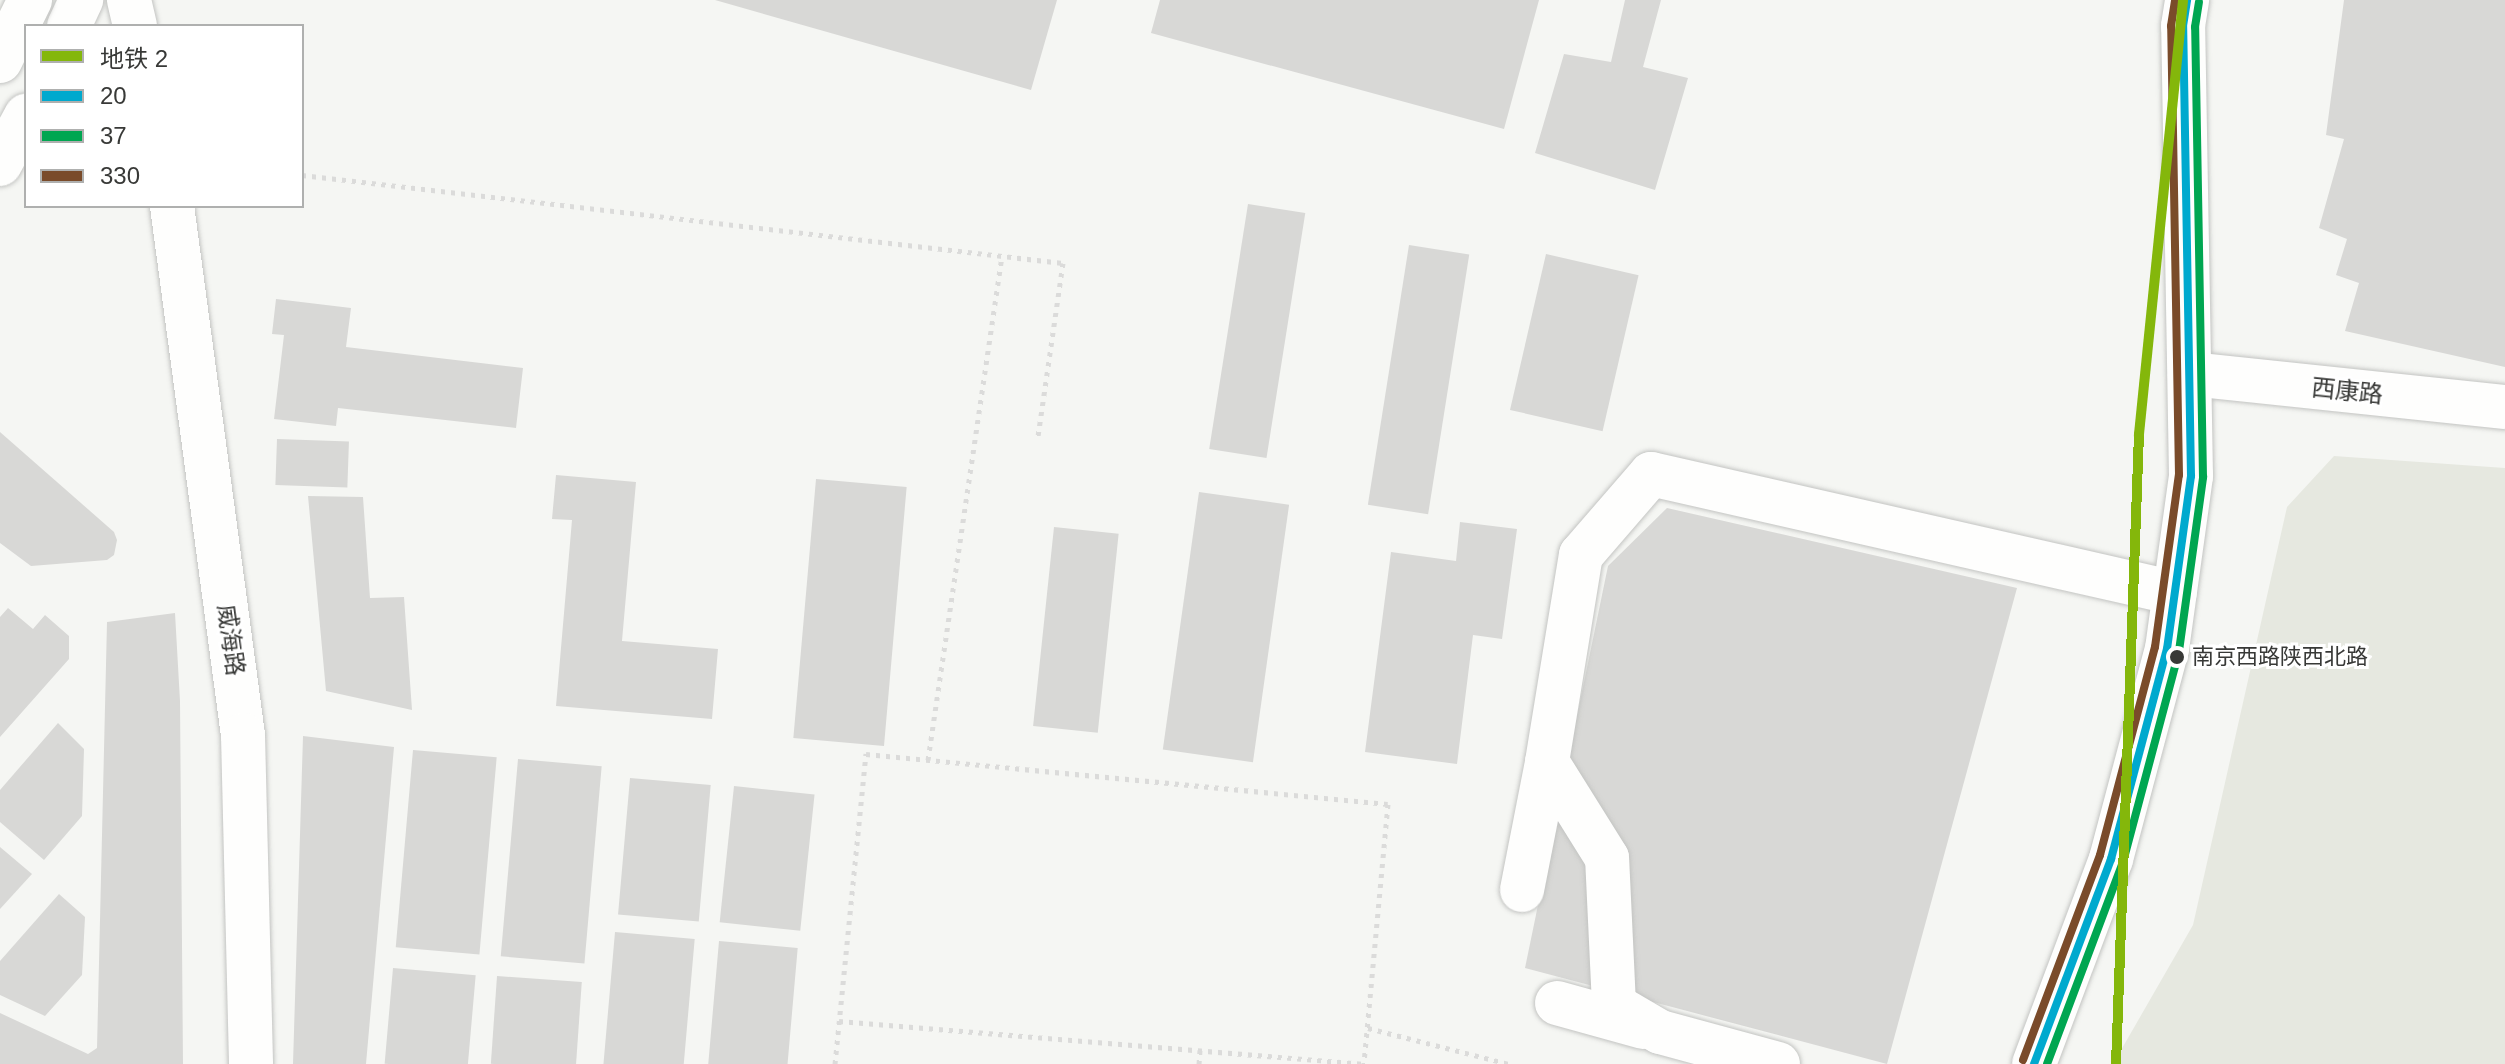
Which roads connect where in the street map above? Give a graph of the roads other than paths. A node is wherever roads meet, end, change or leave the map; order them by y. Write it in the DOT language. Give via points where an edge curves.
graph roads {
  1 [pos="30,0"];
  2 [pos="81,0"];
  3 [pos="129,0"];
  4 [pos="2187,0"];
  5 [pos="70,24"];
  6 [pos="135,24"];
  7 [pos="0,42"];
  8 [pos="0,61"];
  9 [pos="168,210"];
  10 [pos="2190,374"];
  11 [pos="2505,407"];
  12 [pos="2175,593"];
  13 [pos="1547,762"];
  14 [pos="1522,890"];
  15 [pos="1557,1003"];
  16 [pos="1660,1032"];
  17 [pos="251,1064"];
  18 [pos="1778,1064"];
  19 [pos="2034,1064"];
  1 -- 7 [label="main road"];
  1 -- 8 [label="main road, bridge"];
  2 -- 5 [label="main road"];
  3 -- 6 [label="main road"];
  4 -- 10 [label="main road" via="2183,26"];
  9 -- 17 [label="main road, 威海路" via="243,735"];
  10 -- 11 [label="main road, 西康路"];
  10 -- 12 [label="main road" via="2191,476"];
  12 -- 13 [label="main road" via="1651,474 1581,555"];
  12 -- 19 [label="main road" via="2167,649 2111,859"];
  13 -- 14 [label="main road"];
  13 -- 16 [label="main road" via="1607,858 1614,1005"];
  15 -- 16 [label="main road"];
  16 -- 18 [label="main road"];
}
